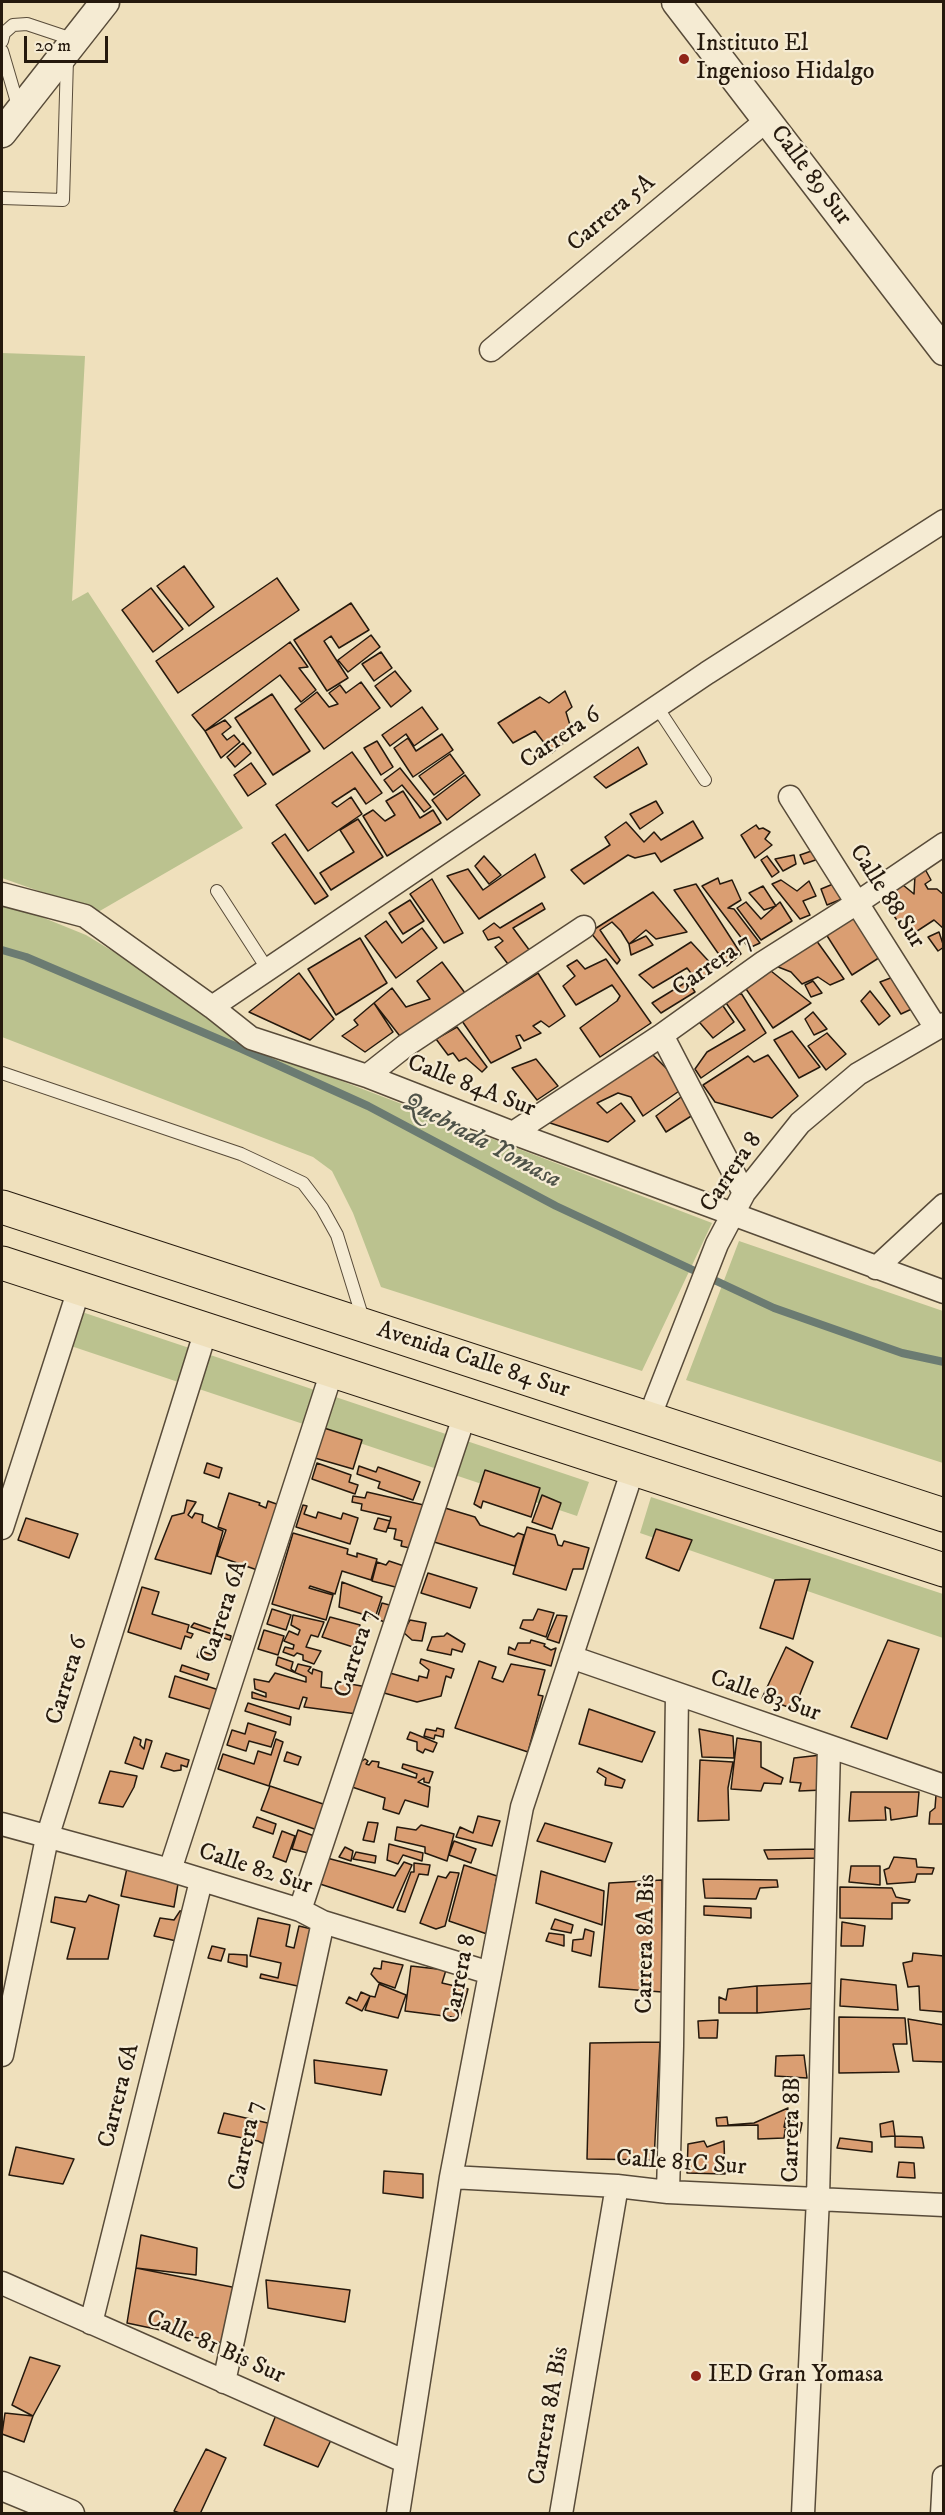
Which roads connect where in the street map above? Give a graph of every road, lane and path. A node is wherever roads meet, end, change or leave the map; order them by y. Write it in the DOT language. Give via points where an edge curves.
graph roads {
  1 [pos="105,2"];
  2 [pos="676,2"];
  3 [pos="2,41"];
  4 [pos="71,45"];
  5 [pos="2,51"];
  6 [pos="20,110"];
  7 [pos="767,120"];
  8 [pos="2,133"];
  9 [pos="2,198"];
  10 [pos="492,350"];
  11 [pos="944,351"];
  12 [pos="944,521"];
  13 [pos="657,707"];
  14 [pos="705,780"];
  15 [pos="790,797"];
  16 [pos="944,844"];
  17 [pos="217,891"];
  18 [pos="2,894"];
  19 [pos="857,903"];
  20 [pos="584,927"];
  21 [pos="268,970"];
  22 [pos="212,1007"];
  23 [pos="940,1026"];
  24 [pos="662,1035"];
  25 [pos="2,1073"];
  26 [pos="367,1076"];
  27 [pos="513,1133"];
  28 [pos="744,1193"];
  29 [pos="944,1205"];
  30 [pos="2,1207"];
  31 [pos="732,1215"];
  32 [pos="2,1263"];
  33 [pos="876,1268"];
  34 [pos="79,1288"];
  35 [pos="944,1292"];
  36 [pos="365,1326"];
  37 [pos="206,1330"];
  38 [pos="332,1371"];
  39 [pos="465,1414"];
  40 [pos="649,1418"];
  41 [pos="633,1469"];
  42 [pos="944,1515"];
  43 [pos="2,1528"];
  44 [pos="944,1570"];
  45 [pos="571,1657"];
  46 [pos="676,1695"];
  47 [pos="829,1747"];
  48 [pos="944,1786"];
  49 [pos="2,1824"];
  50 [pos="47,1838"];
  51 [pos="170,1870"];
  52 [pos="201,1881"];
  53 [pos="300,1910"];
  54 [pos="323,1922"];
  55 [pos="490,1972"];
  56 [pos="2,2055"];
  57 [pos="452,2177"];
  58 [pos="617,2186"];
  59 [pos="668,2192"];
  60 [pos="818,2198"];
  61 [pos="944,2205"];
  62 [pos="2,2283"];
  63 [pos="91,2323"];
  64 [pos="224,2382"];
  65 [pos="406,2462"];
  66 [pos="944,2477"];
  67 [pos="2,2486"];
  68 [pos="70,2514"];
  69 [pos="398,2514"];
  70 [pos="561,2514"];
  71 [pos="803,2514"];
  72 [pos="942,2514"];
  1 -- 4 [label="street"];
  2 -- 7 [label="street, Calle 89 Sur"];
  3 -- 4 [label="lane" via="13,25 27,24"];
  4 -- 6 [label="street"];
  4 -- 9 [label="lane" via="63,200"];
  5 -- 6 [label="lane"];
  6 -- 8 [label="street"];
  7 -- 10 [label="street, Carrera 5A"];
  7 -- 11 [label="street, Calle 89 Sur"];
  12 -- 13 [label="street, Carrera 6"];
  13 -- 14 [label="lane"];
  13 -- 21 [label="street, Carrera 6"];
  15 -- 19 [label="street, Calle 88 Sur"];
  16 -- 19 [label="street, Carrera 7"];
  17 -- 21 [label="lane"];
  18 -- 22 [label="street, Calle 84A Sur" via="85,916"];
  19 -- 23 [label="street, Calle 88 Sur"];
  19 -- 24 [label="street, Carrera 7" via="764,962"];
  20 -- 26 [label="street" via="405,1046"];
  21 -- 22 [label="street, Carrera 6"];
  22 -- 26 [label="street, Calle 84A Sur" via="251,1038"];
  23 -- 28 [label="street, Carrera 8" via="858,1074 800,1123"];
  24 -- 27 [label="street, Carrera 7"];
  24 -- 28 [label="street"];
  25 -- 36 [label="lane" via="241,1154 303,1183 337,1235"];
  26 -- 27 [label="street, Calle 84A Sur"];
  27 -- 31 [label="street, Calle 84A Sur"];
  28 -- 31 [label="street, Carrera 8"];
  29 -- 33 [label="street"];
  30 -- 36 [label="highway, Avenida Calle 84 Sur"];
  31 -- 33 [label="street, Calle 84A Sur"];
  31 -- 40 [label="street, Carrera 8"];
  32 -- 34 [label="highway"];
  33 -- 35 [label="street, Calle 84A Sur"];
  34 -- 37 [label="highway"];
  34 -- 43 [label="street"];
  36 -- 40 [label="highway, Avenida Calle 84 Sur"];
  37 -- 38 [label="highway"];
  37 -- 50 [label="street, Carrera 6"];
  38 -- 39 [label="highway"];
  38 -- 51 [label="street, Carrera 6A"];
  39 -- 41 [label="highway"];
  39 -- 53 [label="street, Carrera 7"];
  40 -- 42 [label="highway, Avenida Calle 84 Sur"];
  41 -- 44 [label="highway"];
  41 -- 45 [label="street, Carrera 8"];
  45 -- 46 [label="street, Calle 83 Sur"];
  45 -- 55 [label="street, Carrera 8" via="522,1807"];
  46 -- 47 [label="street, Calle 83 Sur"];
  46 -- 59 [label="street, Carrera 8A Bis"];
  47 -- 48 [label="street, Calle 83 Sur"];
  47 -- 60 [label="street, Carrera 8B"];
  49 -- 50 [label="street, Calle 82 Sur"];
  50 -- 51 [label="street, Calle 82 Sur"];
  50 -- 56 [label="street, Carrera 6"];
  51 -- 52 [label="street, Calle 82 Sur"];
  52 -- 53 [label="street, Calle 82 Sur"];
  52 -- 63 [label="street, Carrera 6A"];
  53 -- 54 [label="street, Calle 82 Sur"];
  54 -- 55 [label="street, Calle 82 Sur"];
  54 -- 64 [label="street, Carrera 7"];
  55 -- 57 [label="street, Carrera 8"];
  57 -- 58 [label="street, Calle 81C Sur"];
  57 -- 65 [label="street, Carrera 8"];
  58 -- 59 [label="street, Calle 81C Sur"];
  58 -- 70 [label="street, Carrera 8A Bis"];
  59 -- 60 [label="street, Calle 81C Sur"];
  60 -- 61 [label="street, Calle 81C Sur"];
  60 -- 71 [label="street, Carrera 8B"];
  62 -- 63 [label="street, Calle 81 Bis Sur"];
  63 -- 64 [label="street, Calle 81 Bis Sur"];
  64 -- 65 [label="street, Calle 81 Bis Sur"];
  65 -- 69 [label="street, Carrera 8"];
  66 -- 72 [label="street"];
  67 -- 68 [label="street"];
}
